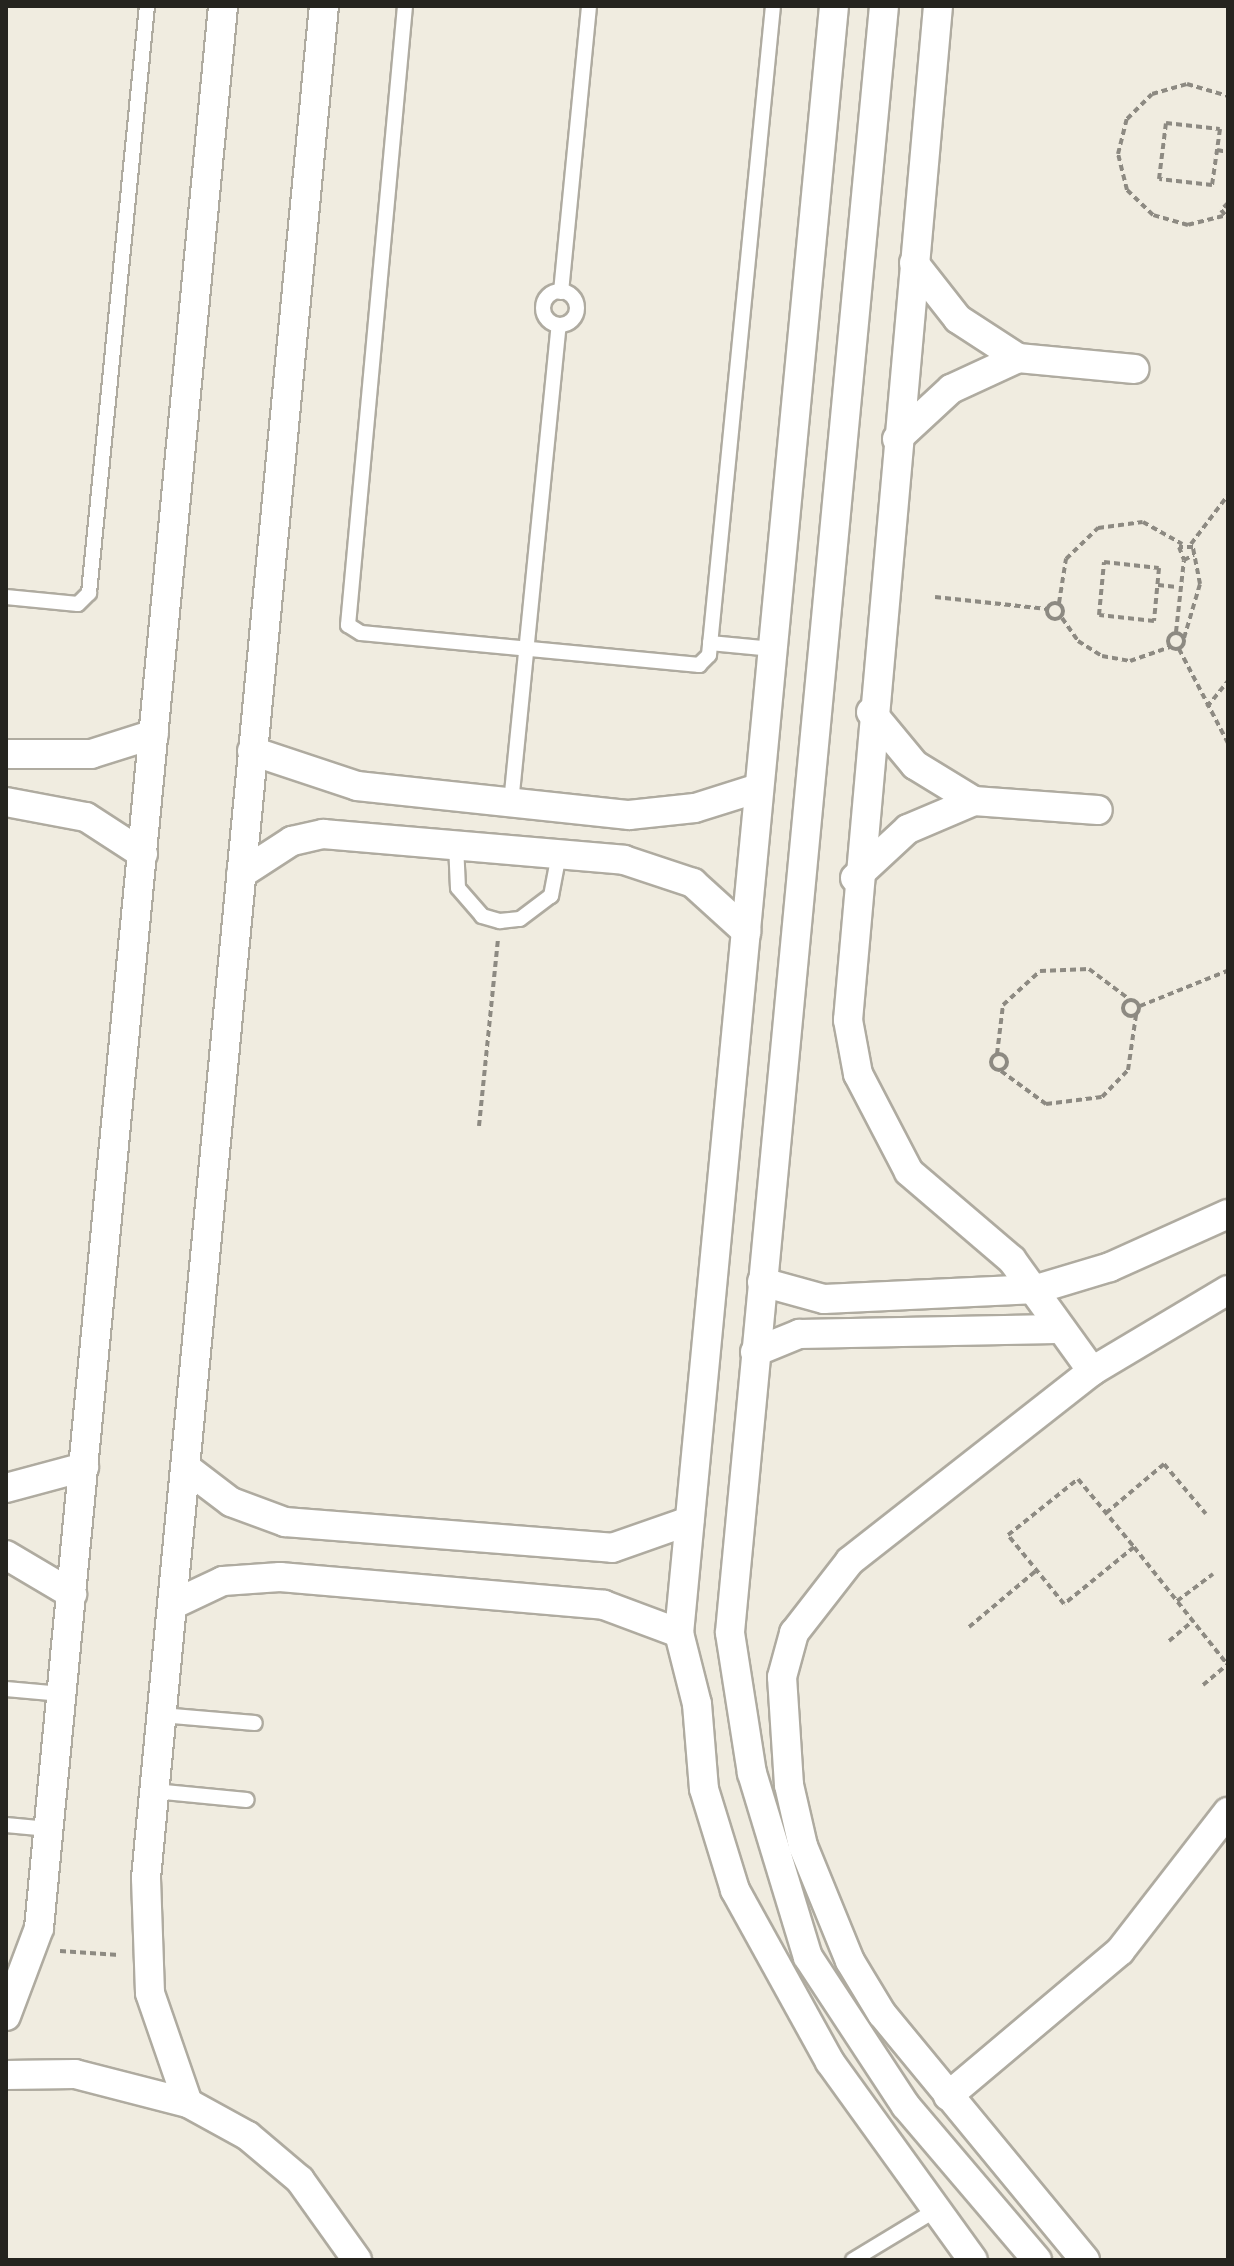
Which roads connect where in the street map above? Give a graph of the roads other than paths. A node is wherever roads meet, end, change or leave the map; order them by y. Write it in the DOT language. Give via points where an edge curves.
graph roads {
  1 [pos="147,6"];
  2 [pos="223,6"];
  3 [pos="324,6"];
  4 [pos="405,6"];
  5 [pos="589,6"];
  6 [pos="773,6"];
  7 [pos="834,6"];
  8 [pos="884,6"];
  9 [pos="938,6"];
  10 [pos="914,263"];
  11 [pos="561,292"];
  12 [pos="559,325"];
  13 [pos="1018,358"];
  14 [pos="1134,369"];
  15 [pos="897,439"];
  16 [pos="780,579"];
  17 [pos="828,584"];
  18 [pos="6,597"];
  19 [pos="710,643"];
  20 [pos="527,648"];
  21 [pos="773,649"];
  22 [pos="769,691"];
  23 [pos="817,695"];
  24 [pos="871,712"];
  25 [pos="154,734"];
  26 [pos="252,751"];
  27 [pos="6,754"];
  28 [pos="759,788"];
  29 [pos="974,801"];
  30 [pos="6,802"];
  31 [pos="511,803"];
  32 [pos="1098,810"];
  33 [pos="456,844"];
  34 [pos="143,854"];
  35 [pos="559,854"];
  36 [pos="241,874"];
  37 [pos="855,878"];
  38 [pos="746,931"];
  39 [pos="1228,1214"];
  40 [pos="762,1282"];
  41 [pos="1037,1289"];
  42 [pos="1228,1290"];
  43 [pos="1056,1329"];
  44 [pos="755,1352"];
  45 [pos="1092,1371"];
  46 [pos="84,1467"];
  47 [pos="185,1467"];
  48 [pos="6,1488"];
  49 [pos="689,1521"];
  50 [pos="6,1555"];
  51 [pos="72,1594"];
  52 [pos="172,1605"];
  53 [pos="679,1633"];
  54 [pos="6,1689"];
  55 [pos="62,1694"];
  56 [pos="161,1715"];
  57 [pos="255,1723"];
  58 [pos="154,1791"];
  59 [pos="247,1800"];
  60 [pos="1228,1812"];
  61 [pos="6,1825"];
  62 [pos="49,1829"];
  63 [pos="6,2016"];
  64 [pos="6,2075"];
  65 [pos="948,2096"];
  66 [pos="188,2103"];
  67 [pos="934,2211"];
  68 [pos="963,2257"];
  69 [pos="357,2260"];
  70 [pos="853,2260"];
  71 [pos="1037,2260"];
  72 [pos="1085,2260"];
  1 -- 18 [label="lane" via="89,593 78,604"];
  2 -- 25 [label="street"];
  3 -- 26 [label="street"];
  4 -- 20 [label="lane" via="345,618 361,633"];
  5 -- 11 [label="lane"];
  6 -- 19 [label="lane"];
  7 -- 16 [label="street"];
  8 -- 17 [label="street"];
  9 -- 10 [label="street"];
  10 -- 13 [label="street" via="958,319"];
  10 -- 15 [label="street"];
  11 -- 12 [label="lane" via="544,307"];
  11 -- 12 [label="lane" via="577,309"];
  12 -- 20 [label="lane"];
  13 -- 14 [label="street"];
  13 -- 15 [label="street" via="951,389"];
  15 -- 24 [label="street"];
  16 -- 17 [label="street" via="809,597"];
  16 -- 21 [label="street"];
  17 -- 23 [label="street"];
  19 -- 20 [label="lane" via="699,665"];
  19 -- 21 [label="lane"];
  20 -- 31 [label="lane"];
  21 -- 22 [label="street"];
  22 -- 23 [label="street" via="777,681 801,678"];
  22 -- 28 [label="street"];
  23 -- 40 [label="street"];
  24 -- 29 [label="street" via="915,765"];
  24 -- 37 [label="street"];
  25 -- 27 [label="street" via="91,754"];
  25 -- 34 [label="street"];
  26 -- 31 [label="street" via="330,781"];
  26 -- 36 [label="street"];
  28 -- 31 [label="street" via="695,808 629,815"];
  28 -- 38 [label="street"];
  29 -- 32 [label="street"];
  29 -- 37 [label="street" via="908,829"];
  30 -- 34 [label="street" via="86,817"];
  33 -- 35 [label="street"];
  33 -- 35 [label="lane" via="458,888 482,916 500,921 537,911 551,896"];
  33 -- 36 [label="street" via="323,834 278,848"];
  34 -- 46 [label="street"];
  35 -- 38 [label="street" via="660,868 702,890"];
  36 -- 47 [label="street"];
  37 -- 41 [label="street" via="848,1020 858,1074 879,1126 909,1172"];
  38 -- 49 [label="street"];
  39 -- 41 [label="street" via="1110,1267"];
  40 -- 41 [label="street" via="824,1299"];
  40 -- 44 [label="street"];
  41 -- 43 [label="street"];
  42 -- 45 [label="street"];
  43 -- 44 [label="street" via="799,1334"];
  43 -- 45 [label="street"];
  44 -- 71 [label="street" via="730,1633 743,1731 781,1874 808,1957 851,2031"];
  45 -- 65 [label="street" via="850,1561 794,1633 782,1677 789,1785 823,1904 882,2014"];
  46 -- 48 [label="street"];
  46 -- 51 [label="street"];
  47 -- 49 [label="street" via="231,1502 285,1522 612,1548"];
  47 -- 52 [label="street"];
  49 -- 53 [label="street"];
  50 -- 51 [label="street"];
  51 -- 55 [label="street"];
  52 -- 53 [label="street" via="223,1581 280,1577 604,1605"];
  52 -- 56 [label="street"];
  53 -- 67 [label="street" via="697,1704 704,1789 735,1890 830,2062"];
  54 -- 55 [label="lane"];
  55 -- 62 [label="street"];
  56 -- 57 [label="lane"];
  56 -- 58 [label="street"];
  58 -- 59 [label="lane"];
  58 -- 66 [label="street" via="144,1936 165,2049"];
  60 -- 65 [label="street" via="1120,1951"];
  61 -- 62 [label="lane"];
  62 -- 63 [label="street" via="39,1928"];
  64 -- 66 [label="street" via="75,2074"];
  65 -- 72 [label="street"];
  66 -- 69 [label="street" via="248,2136 300,2180"];
  67 -- 68 [label="street"];
  67 -- 70 [label="lane"];
}
